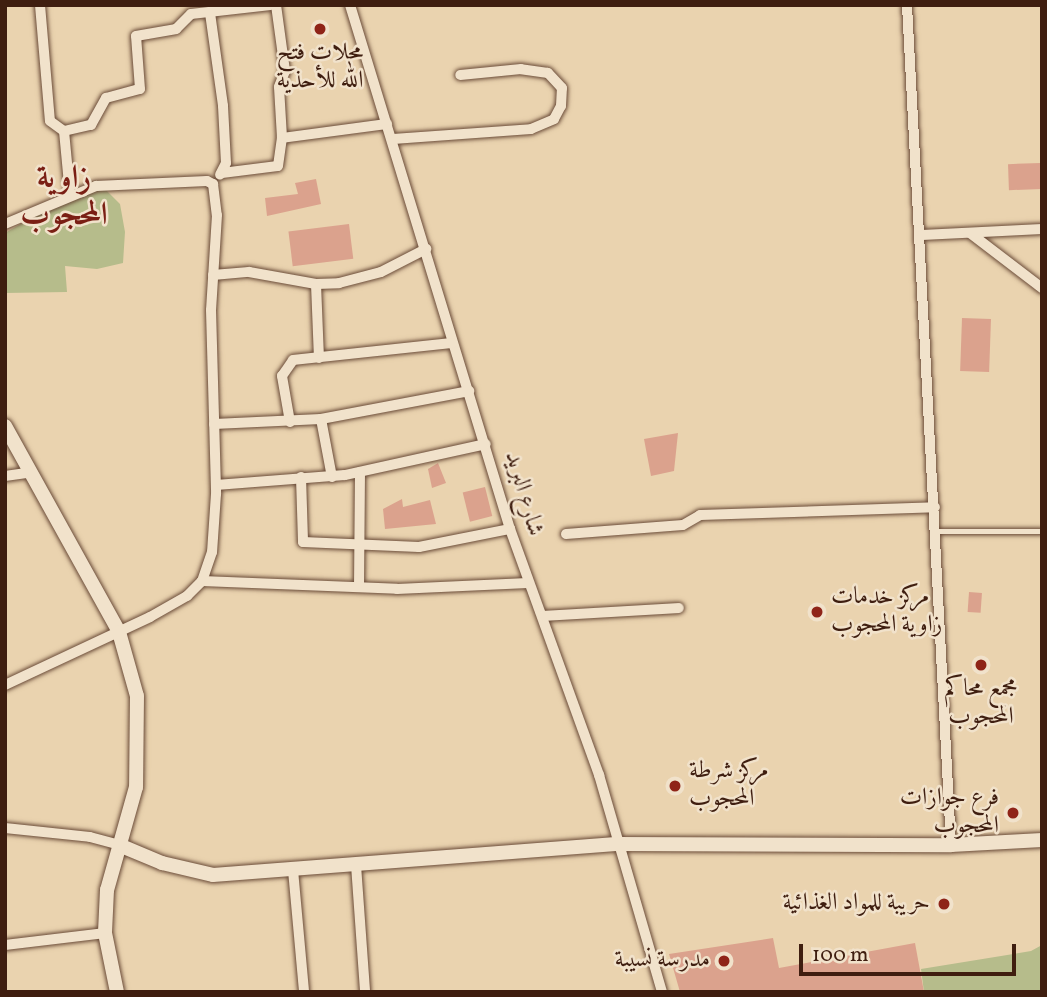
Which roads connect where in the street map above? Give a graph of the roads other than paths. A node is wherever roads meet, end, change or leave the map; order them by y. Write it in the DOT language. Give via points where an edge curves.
graph roads {
  1 [pos="40,5"];
  2 [pos="270,5"];
  3 [pos="276,5"];
  4 [pos="350,5"];
  5 [pos="907,5"];
  6 [pos="210,13"];
  7 [pos="460,75"];
  8 [pos="387,124"];
  9 [pos="64,131"];
  10 [pos="282,138"];
  11 [pos="393,139"];
  12 [pos="222,173"];
  13 [pos="214,184"];
  14 [pos="70,194"];
  15 [pos="5,224"];
  16 [pos="1042,229"];
  17 [pos="970,233"];
  18 [pos="922,234"];
  19 [pos="426,250"];
  20 [pos="213,275"];
  21 [pos="316,284"];
  22 [pos="1042,288"];
  23 [pos="451,343"];
  24 [pos="319,358"];
  25 [pos="469,391"];
  26 [pos="321,419"];
  27 [pos="290,422"];
  28 [pos="214,424"];
  29 [pos="5,426"];
  30 [pos="486,444"];
  31 [pos="32,472"];
  32 [pos="360,472"];
  33 [pos="5,476"];
  34 [pos="301,477"];
  35 [pos="332,477"];
  36 [pos="216,485"];
  37 [pos="935,507"];
  38 [pos="510,529"];
  39 [pos="936,531"];
  40 [pos="1042,531"];
  41 [pos="566,534"];
  42 [pos="359,544"];
  43 [pos="202,581"];
  44 [pos="528,583"];
  45 [pos="359,587"];
  46 [pos="679,608"];
  47 [pos="543,616"];
  48 [pos="120,632"];
  49 [pos="5,685"];
  50 [pos="5,828"];
  51 [pos="1042,840"];
  52 [pos="616,844"];
  53 [pos="119,845"];
  54 [pos="951,845"];
  55 [pos="356,865"];
  56 [pos="293,870"];
  57 [pos="105,933"];
  58 [pos="5,945"];
  59 [pos="117,992"];
  60 [pos="304,992"];
  61 [pos="365,992"];
  62 [pos="662,992"];
  1 -- 9 [label="street" via="50,121"];
  2 -- 6 [label="street"];
  3 -- 10 [label="street" via="285,71 279,87"];
  4 -- 8 [label="street, شارع البريد"];
  5 -- 18 [label="street"];
  6 -- 9 [label="street" via="185,15 176,29 136,36 140,89 106,98 91,125"];
  6 -- 12 [label="street" via="223,106 226,163"];
  7 -- 11 [label="street" via="521,69 548,73 562,88 561,106 554,120 531,129"];
  8 -- 10 [label="street"];
  8 -- 11 [label="street, شارع البريد"];
  9 -- 14 [label="street"];
  10 -- 12 [label="street" via="278,166"];
  11 -- 19 [label="street, شارع البريد"];
  12 -- 13 [label="street"];
  13 -- 14 [label="street" via="96,186"];
  13 -- 20 [label="street"];
  14 -- 15 [label="street"];
  16 -- 17 [label="street"];
  17 -- 18 [label="street"];
  17 -- 22 [label="street"];
  18 -- 37 [label="street"];
  19 -- 21 [label="street" via="359,281"];
  19 -- 23 [label="street, شارع البريد"];
  20 -- 21 [label="street" via="248,272"];
  20 -- 28 [label="street"];
  21 -- 24 [label="street"];
  23 -- 24 [label="street"];
  23 -- 25 [label="street, شارع البريد"];
  24 -- 27 [label="street" via="293,360 283,371"];
  25 -- 26 [label="street"];
  25 -- 30 [label="street, شارع البريد"];
  26 -- 27 [label="street"];
  26 -- 35 [label="street"];
  27 -- 28 [label="street"];
  28 -- 36 [label="street"];
  29 -- 31 [label="street"];
  30 -- 32 [label="street"];
  30 -- 38 [label="street, شارع البريد"];
  31 -- 33 [label="street"];
  31 -- 48 [label="street"];
  32 -- 35 [label="street"];
  32 -- 42 [label="street"];
  34 -- 35 [label="street"];
  34 -- 36 [label="street"];
  34 -- 42 [label="street" via="302,540"];
  36 -- 43 [label="street" via="212,552"];
  37 -- 39 [label="street"];
  37 -- 41 [label="street" via="700,515 687,524"];
  38 -- 42 [label="street" via="419,547"];
  38 -- 44 [label="street, شارع البريد"];
  39 -- 40 [label="lane"];
  39 -- 54 [label="street"];
  42 -- 45 [label="street"];
  43 -- 45 [label="street"];
  43 -- 48 [label="street" via="177,603"];
  44 -- 45 [label="street" via="460,589"];
  44 -- 47 [label="street, شارع البريد"];
  46 -- 47 [label="street"];
  47 -- 52 [label="street, شارع البريد" via="599,775"];
  48 -- 49 [label="street"];
  48 -- 53 [label="street" via="137,696 140,750 136,787"];
  50 -- 53 [label="street" via="90,837"];
  51 -- 54 [label="street"];
  52 -- 54 [label="street"];
  52 -- 55 [label="street"];
  52 -- 62 [label="street, شارع البريد"];
  53 -- 56 [label="street" via="162,863 213,875"];
  53 -- 57 [label="street" via="107,890"];
  55 -- 56 [label="street"];
  55 -- 61 [label="street"];
  56 -- 60 [label="street"];
  57 -- 58 [label="street"];
  57 -- 59 [label="street"];
}
